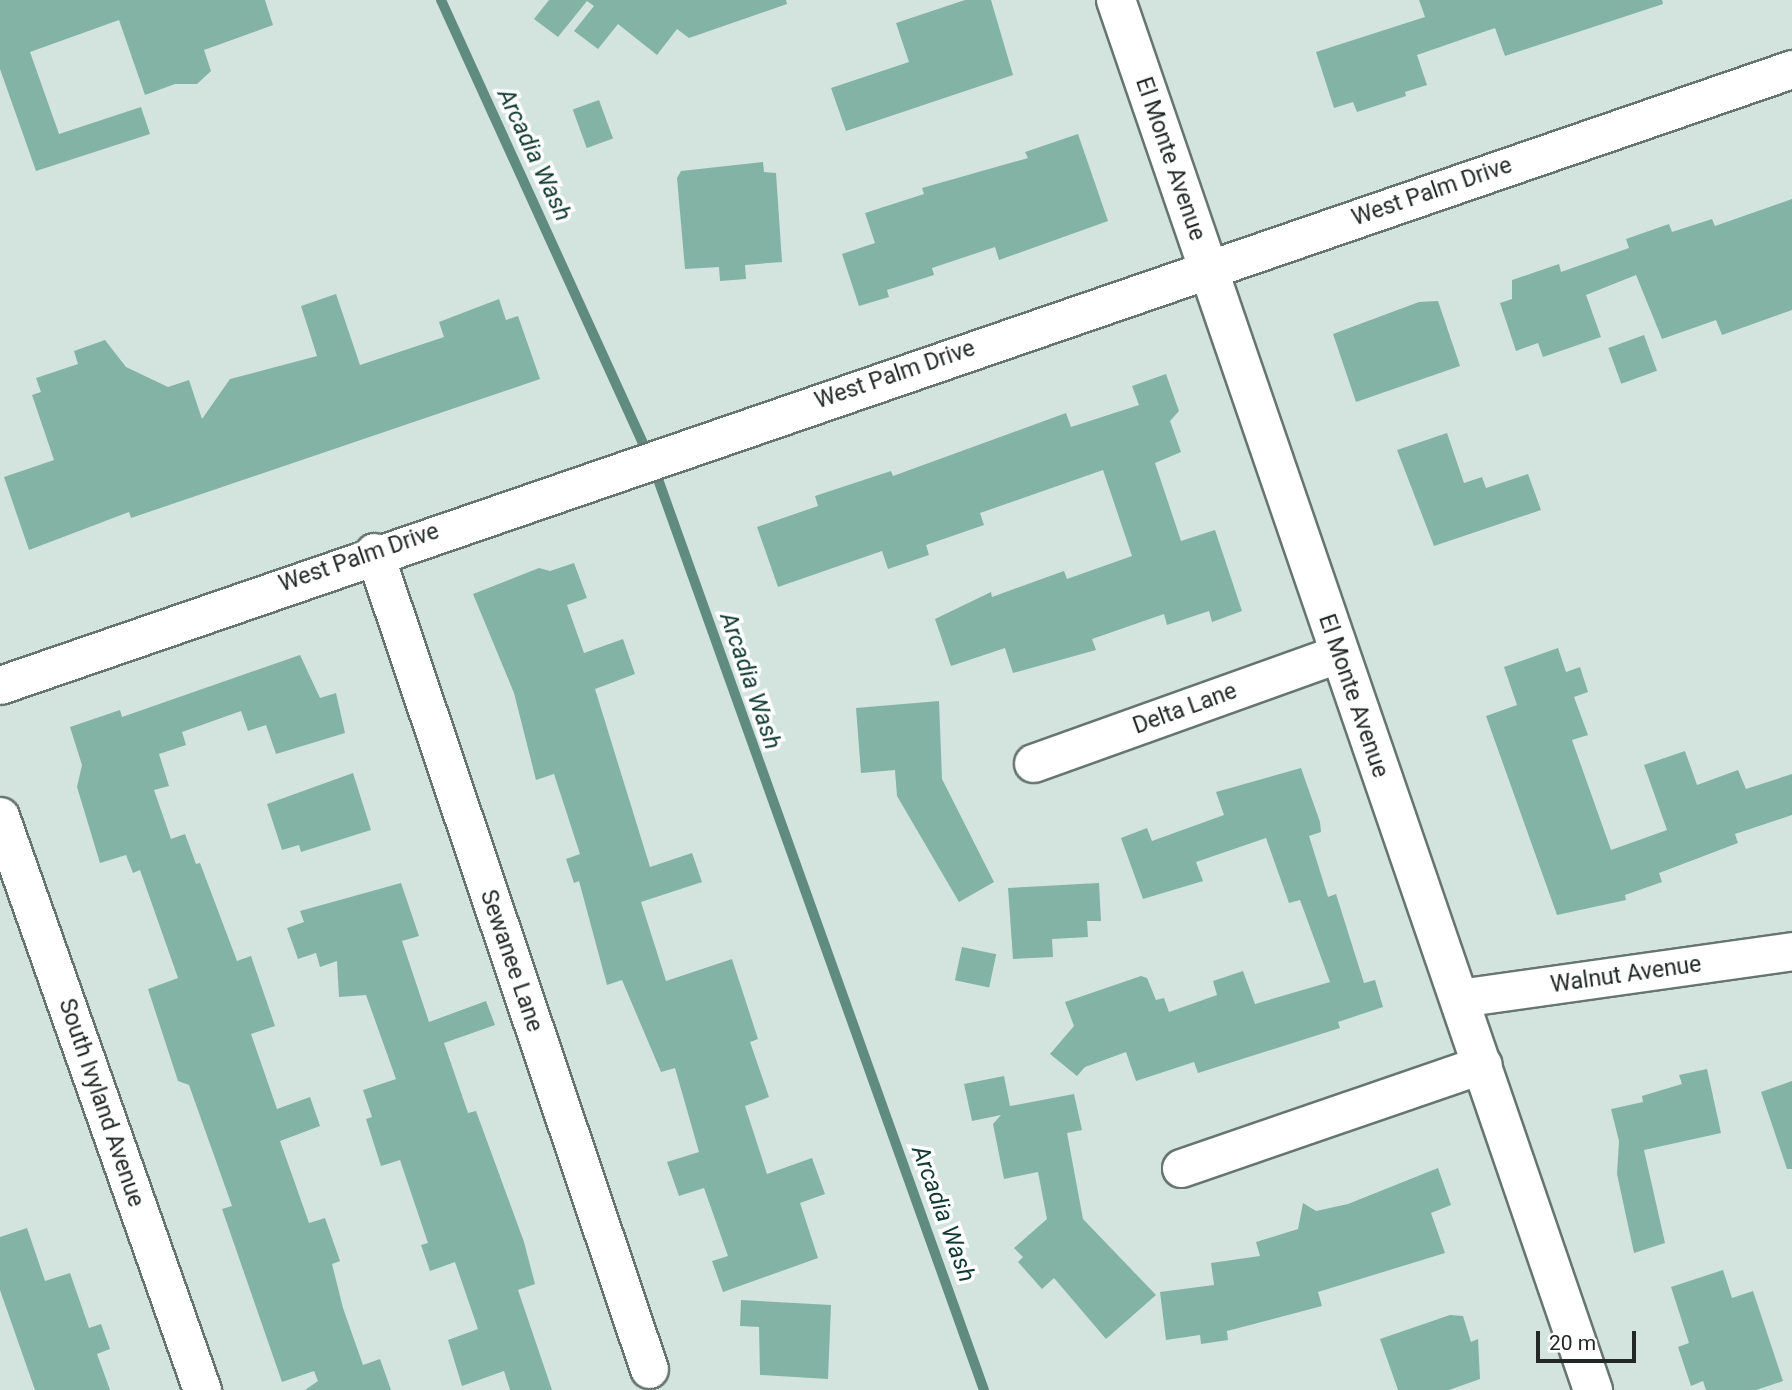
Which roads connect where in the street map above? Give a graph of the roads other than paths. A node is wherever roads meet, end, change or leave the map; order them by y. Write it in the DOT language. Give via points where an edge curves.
graph roads {
  1 [pos="1116,0"];
  2 [pos="1792,69"];
  3 [pos="1208,269"];
  4 [pos="374,552"];
  5 [pos="1337,654"];
  6 [pos="0,685"];
  7 [pos="1032,763"];
  8 [pos="0,816"];
  9 [pos="1792,951"];
  10 [pos="1460,999"];
  11 [pos="1483,1064"];
  12 [pos="1181,1168"];
  13 [pos="649,1369"];
  14 [pos="202,1390"];
  15 [pos="1592,1390"];
  1 -- 3 [label="street, El Monte Avenue"];
  2 -- 3 [label="street, West Palm Drive"];
  3 -- 4 [label="street, West Palm Drive"];
  3 -- 5 [label="street, El Monte Avenue"];
  4 -- 6 [label="street, West Palm Drive"];
  4 -- 13 [label="street, Sewanee Lane"];
  5 -- 7 [label="street, Delta Lane"];
  5 -- 10 [label="street, El Monte Avenue"];
  8 -- 14 [label="street, South Ivyland Avenue"];
  9 -- 10 [label="street, Walnut Avenue"];
  10 -- 11 [label="street, El Monte Avenue"];
  11 -- 12 [label="street"];
  11 -- 15 [label="street, El Monte Avenue"];
}
